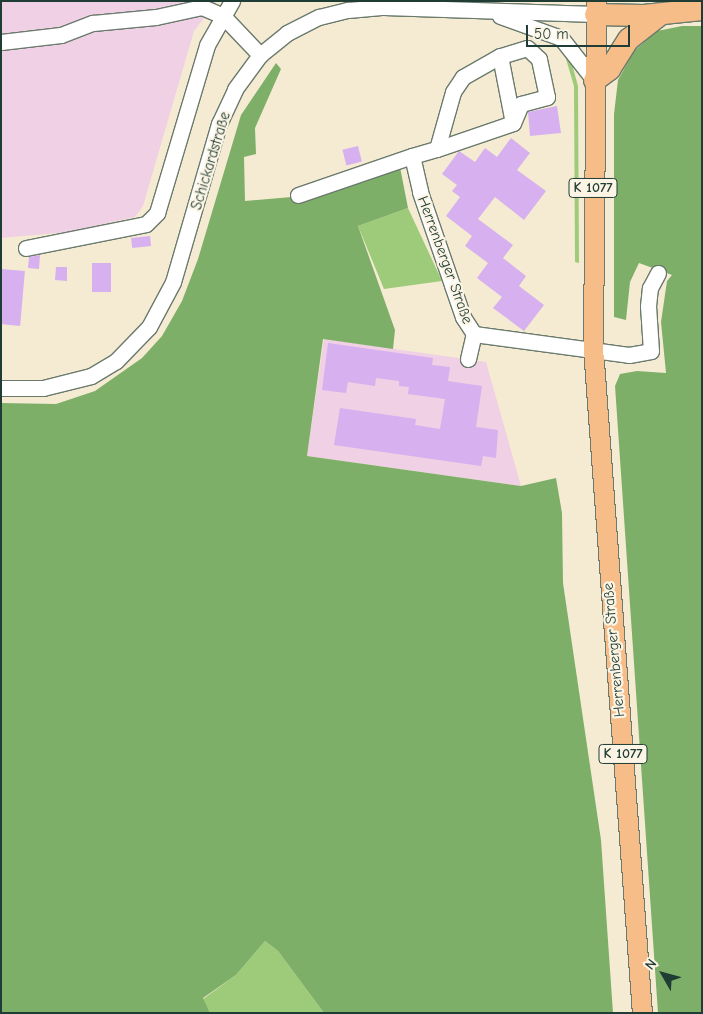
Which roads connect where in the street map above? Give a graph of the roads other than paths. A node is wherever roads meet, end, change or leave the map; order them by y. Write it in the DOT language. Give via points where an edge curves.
graph roads {
  1 [pos="232,1"];
  2 [pos="495,1"];
  3 [pos="509,1"];
  4 [pos="596,8"];
  5 [pos="474,9"];
  6 [pos="702,10"];
  7 [pos="660,14"];
  8 [pos="223,16"];
  9 [pos="1,42"];
  10 [pos="260,55"];
  11 [pos="500,56"];
  12 [pos="594,80"];
  13 [pos="513,123"];
  14 [pos="437,149"];
  15 [pos="412,156"];
  16 [pos="298,195"];
  17 [pos="26,248"];
  18 [pos="658,273"];
  19 [pos="474,334"];
  20 [pos="593,348"];
  21 [pos="468,359"];
  22 [pos="1,388"];
  23 [pos="642,1013"];
  1 -- 8 [label="street"];
  2 -- 5 [label="street"];
  3 -- 5 [label="street, Schickardstraße"];
  4 -- 5 [label="street, Schickardstraße"];
  4 -- 7 [label="highway"];
  4 -- 12 [label="main road, Herrenberger Straße / K 1077"];
  5 -- 10 [label="street, Schickardstraße" via="384,7 348,10 319,17 287,32"];
  5 -- 12 [label="street" via="554,34 577,55"];
  6 -- 7 [label="highway"];
  7 -- 12 [label="highway" via="628,39 609,69"];
  8 -- 9 [label="street" via="202,7 156,17 94,23 61,35"];
  8 -- 10 [label="street"];
  8 -- 17 [label="street" via="207,45 157,212 146,224"];
  10 -- 22 [label="street, Schickardstraße" via="235,89 218,124 185,250 162,308 150,327 116,361 91,376 43,388"];
  11 -- 13 [label="street"];
  11 -- 13 [label="street" via="527,48 539,59 547,97 521,104"];
  11 -- 14 [label="street" via="463,77 453,92"];
  12 -- 20 [label="main road, Herrenberger Straße / K 1077"];
  13 -- 14 [label="street"];
  14 -- 15 [label="street"];
  15 -- 16 [label="street"];
  15 -- 19 [label="street, Herrenberger Straße" via="417,181 463,317"];
  18 -- 20 [label="street" via="650,288 648,306 651,351 628,355"];
  19 -- 20 [label="street, Herrenberger Straße"];
  19 -- 21 [label="street"];
  20 -- 23 [label="main road, Herrenberger Straße / K 1077"];
}
